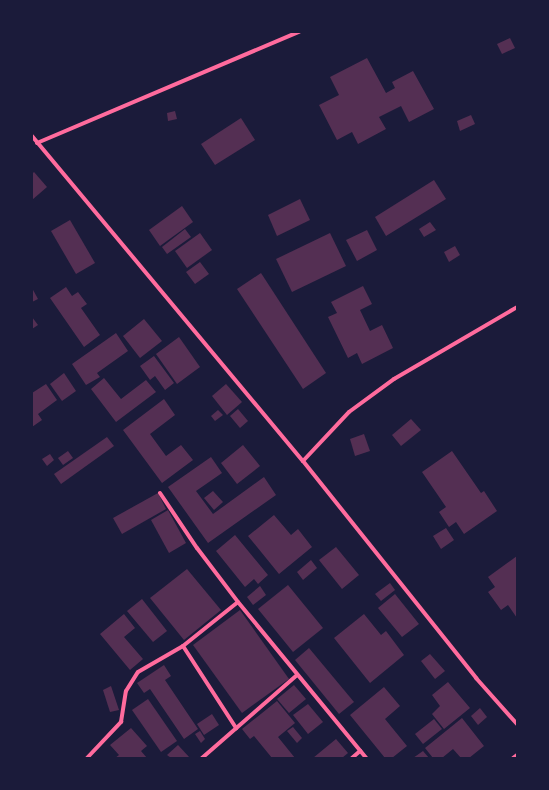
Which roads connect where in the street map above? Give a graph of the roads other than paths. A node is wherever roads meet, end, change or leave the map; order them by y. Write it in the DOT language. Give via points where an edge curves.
graph roads {
  1 [pos="299,32"];
  2 [pos="32,136"];
  3 [pos="37,143"];
  4 [pos="517,307"];
  5 [pos="302,461"];
  6 [pos="160,493"];
  7 [pos="238,602"];
  8 [pos="182,646"];
  9 [pos="296,676"];
  10 [pos="517,724"];
  11 [pos="236,728"];
  12 [pos="360,751"];
  13 [pos="517,755"];
  14 [pos="87,758"];
  15 [pos="202,758"];
  16 [pos="352,758"];
  17 [pos="366,758"];
  18 [pos="513,758"];
  1 -- 3 [label="street"];
  2 -- 3 [label="street"];
  3 -- 5 [label="street"];
  4 -- 5 [label="street" via="394,379 349,412"];
  5 -- 10 [label="street" via="476,678"];
  6 -- 7 [label="street"];
  7 -- 8 [label="street"];
  7 -- 9 [label="street"];
  8 -- 11 [label="street"];
  8 -- 14 [label="street" via="138,672 126,691 121,722"];
  9 -- 11 [label="street"];
  9 -- 12 [label="street"];
  11 -- 15 [label="street"];
  12 -- 16 [label="street"];
  12 -- 17 [label="street"];
  13 -- 18 [label="street"];
}
